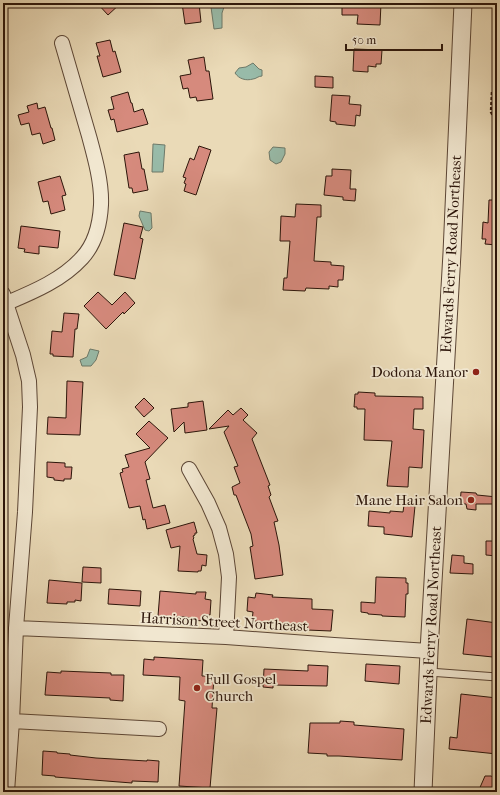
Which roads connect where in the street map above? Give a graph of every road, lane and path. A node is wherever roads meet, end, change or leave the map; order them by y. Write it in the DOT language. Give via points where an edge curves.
graph roads {
  1 [pos="463,3"];
  2 [pos="62,43"];
  3 [pos="492,92"];
  4 [pos="495,114"];
  5 [pos="5,298"];
  6 [pos="189,469"];
  7 [pos="16,628"];
  8 [pos="226,637"];
  9 [pos="429,651"];
  10 [pos="428,672"];
  11 [pos="497,677"];
  12 [pos="12,721"];
  13 [pos="160,729"];
  14 [pos="8,792"];
  15 [pos="423,792"];
  1 -- 9 [label="street, Edwards Ferry Road Northeast"];
  2 -- 5 [label="street" via="95,159 101,204 99,222 90,247 73,267 34,292"];
  3 -- 4 [label="path" via="491,112"];
  5 -- 7 [label="street" via="29,381 30,407"];
  6 -- 8 [label="street" via="219,528 226,554 229,577"];
  7 -- 8 [label="street, Harrison Street Northeast"];
  7 -- 12 [label="street"];
  8 -- 9 [label="street, Harrison Street Northeast"];
  9 -- 10 [label="street, Edwards Ferry Road Northeast"];
  10 -- 11 [label="lane"];
  10 -- 15 [label="street, Edwards Ferry Road Northeast"];
  12 -- 13 [label="street"];
  12 -- 14 [label="street"];
}
